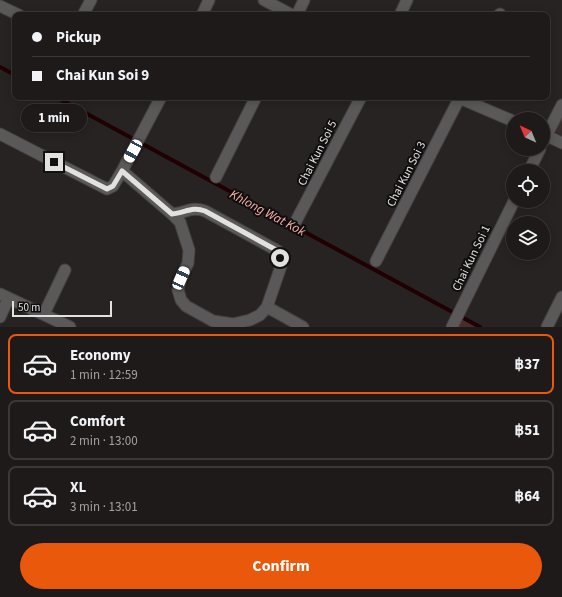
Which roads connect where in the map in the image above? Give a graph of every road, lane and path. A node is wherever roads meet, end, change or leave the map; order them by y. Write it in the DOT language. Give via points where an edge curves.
graph roads {
  1 [pos="90,0"];
  2 [pos="209,0"];
  3 [pos="264,0"];
  4 [pos="304,0"];
  5 [pos="407,0"];
  6 [pos="0,6"];
  7 [pos="13,12"];
  8 [pos="84,12"];
  9 [pos="203,12"];
  10 [pos="286,12"];
  11 [pos="298,12"];
  12 [pos="401,12"];
  13 [pos="158,100"];
  14 [pos="254,100"];
  15 [pos="359,100"];
  16 [pos="457,100"];
  17 [pos="466,100"];
  18 [pos="562,105"];
  19 [pos="506,118"];
  20 [pos="550,126"];
  21 [pos="0,134"];
  22 [pos="550,139"];
  23 [pos="562,143"];
  24 [pos="122,171"];
  25 [pos="216,177"];
  26 [pos="511,208"];
  27 [pos="172,214"];
  28 [pos="296,221"];
  29 [pos="376,261"];
  30 [pos="65,270"];
  31 [pos="4,296"];
  32 [pos="562,297"];
  33 [pos="267,308"];
  34 [pos="44,314"];
  35 [pos="0,317"];
  36 [pos="70,327"];
  37 [pos="304,327"];
  38 [pos="452,327"];
  39 [pos="547,327"];
  1 -- 8 [label="street"];
  2 -- 9 [label="street"];
  3 -- 10 [label="street"];
  4 -- 11 [label="street"];
  5 -- 12 [label="street"];
  6 -- 7 [label="street"];
  13 -- 24 [label="street"];
  14 -- 25 [label="street"];
  15 -- 28 [label="street, Chai Kun Soi 5"];
  16 -- 29 [label="street, Chai Kun Soi 3"];
  17 -- 19 [label="street"];
  18 -- 20 [label="street"];
  21 -- 24 [label="street" via="107,189 113,186"];
  22 -- 23 [label="street"];
  24 -- 27 [label="street"];
  26 -- 38 [label="street, Chai Kun Soi 1"];
  27 -- 33 [label="street" via="199,208 278,251 282,266"];
  27 -- 33 [label="street" via="180,222 189,250 188,263 178,290 186,306 213,321 233,324 250,320"];
  30 -- 34 [label="street"];
  31 -- 34 [label="street"];
  31 -- 35 [label="street"];
  32 -- 39 [label="street"];
  33 -- 37 [label="street"];
  34 -- 36 [label="street"];
}
